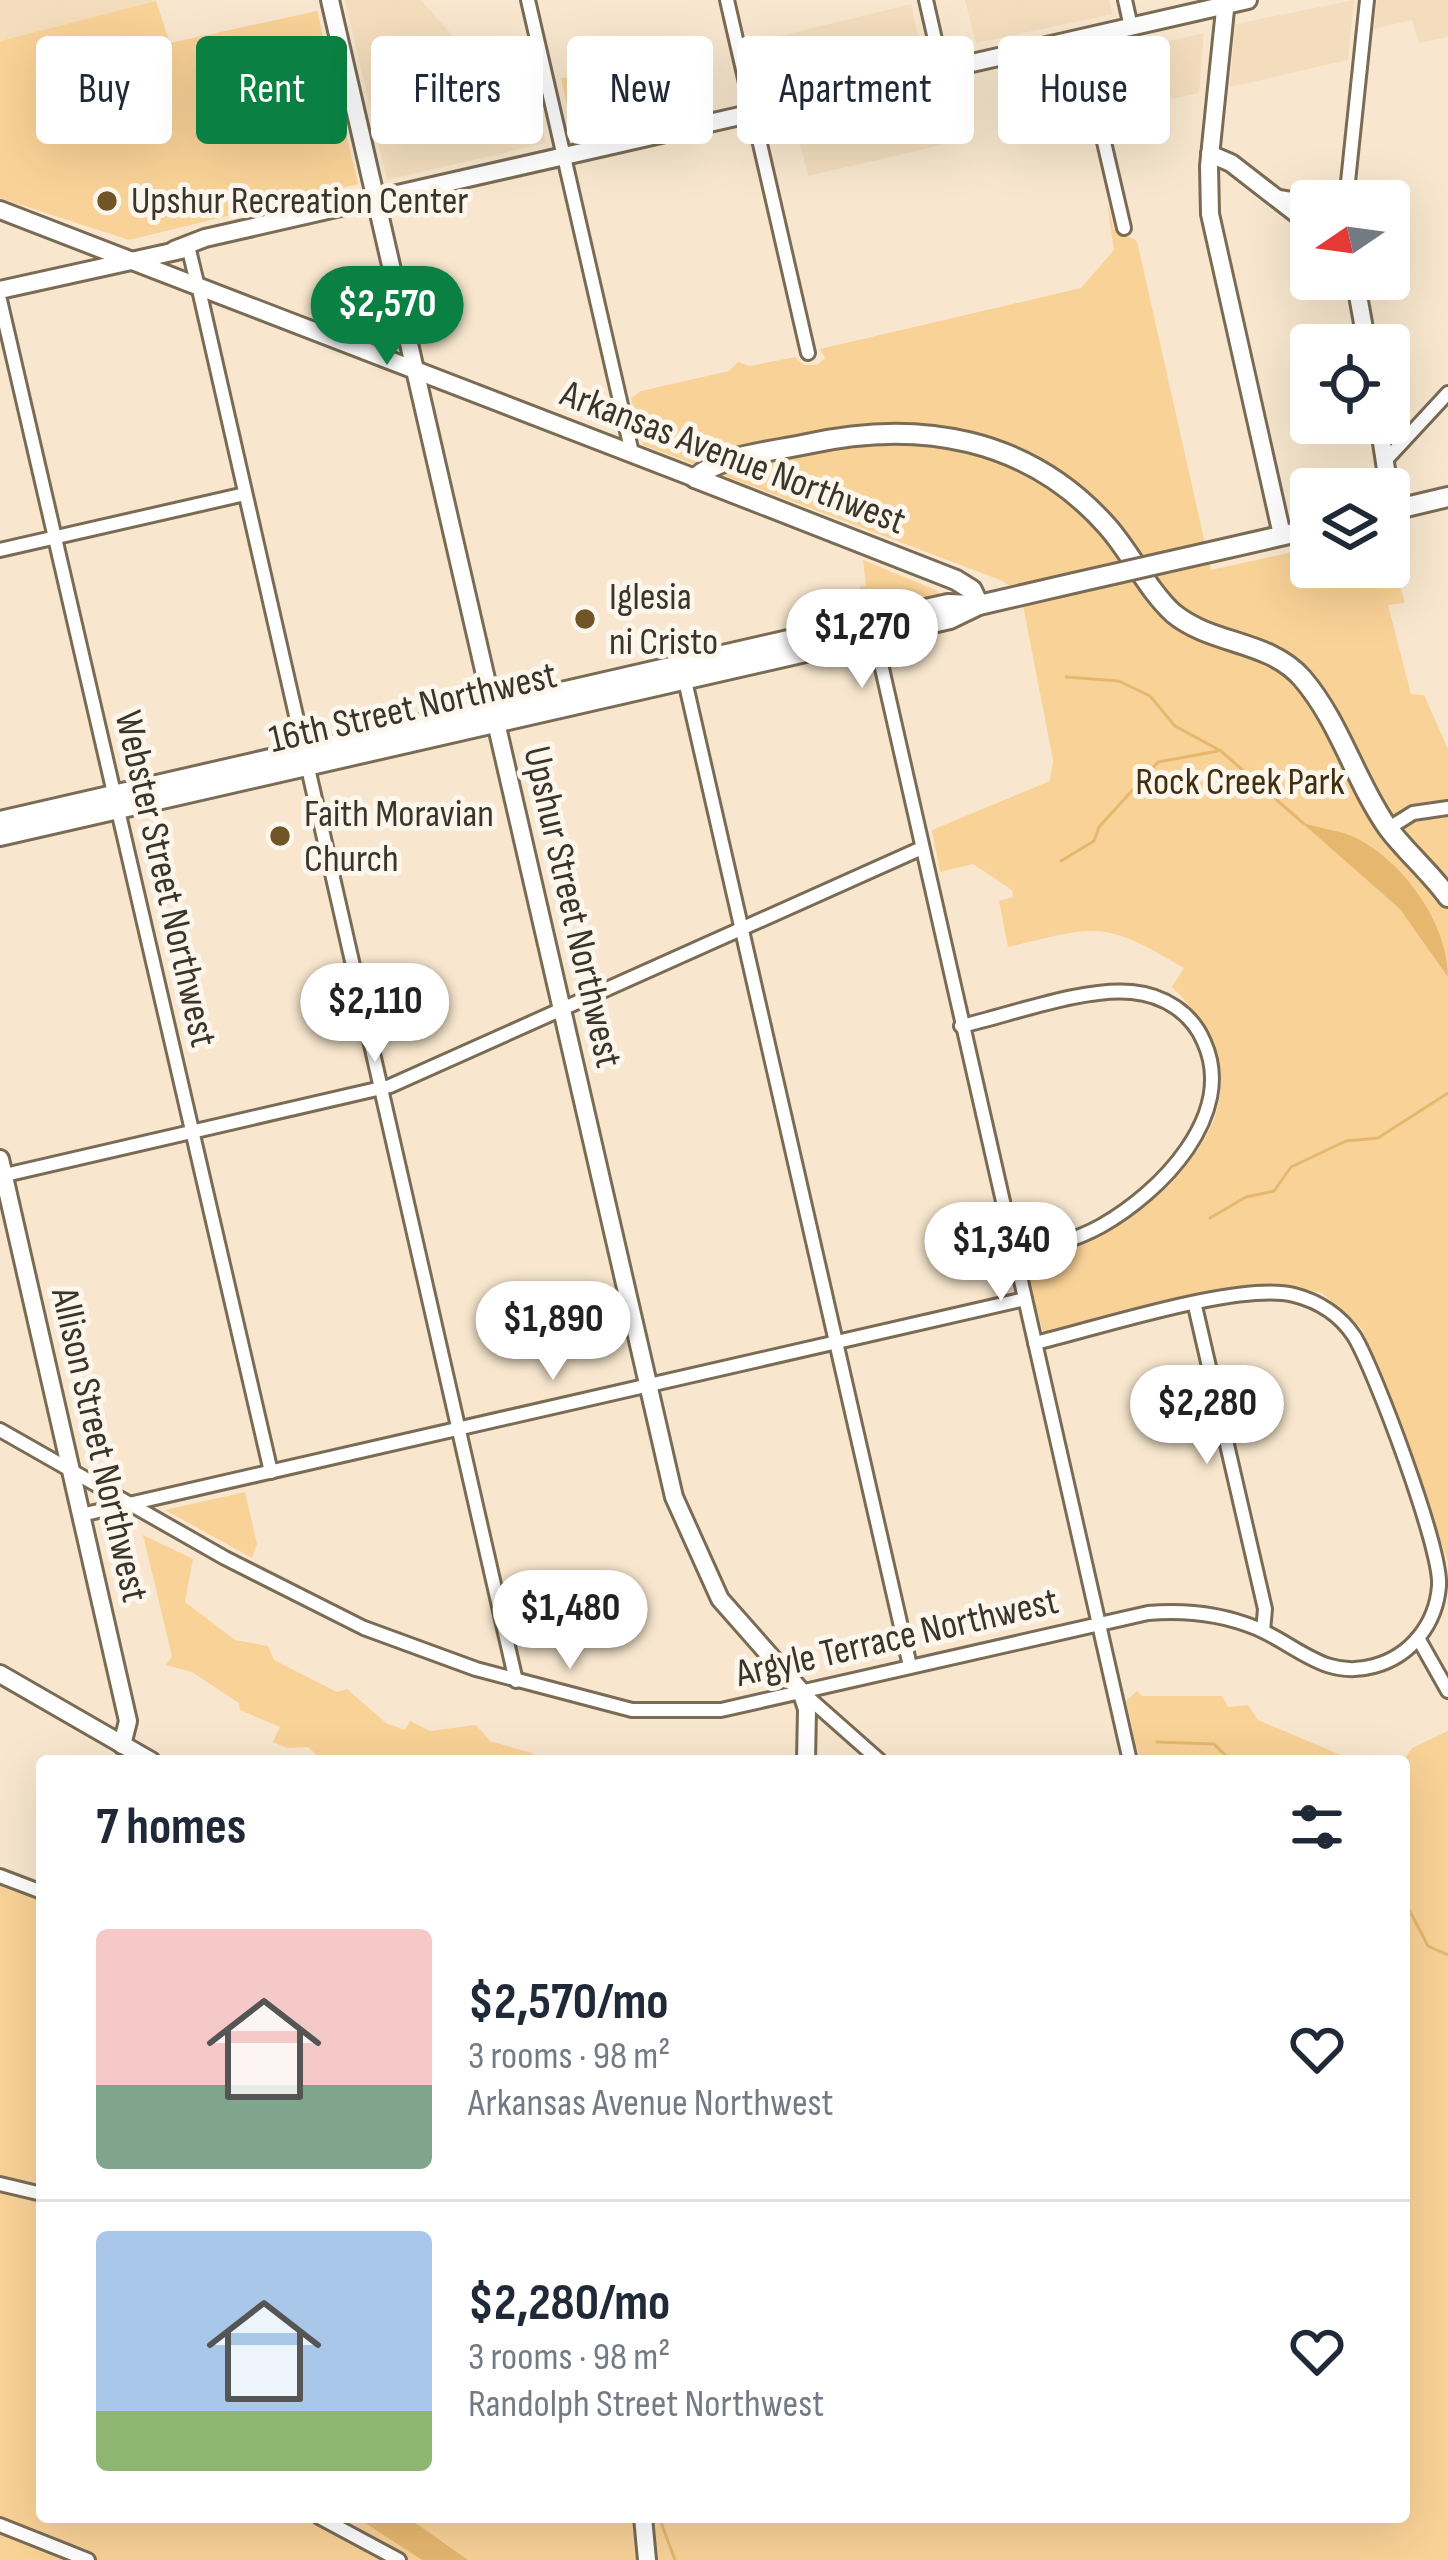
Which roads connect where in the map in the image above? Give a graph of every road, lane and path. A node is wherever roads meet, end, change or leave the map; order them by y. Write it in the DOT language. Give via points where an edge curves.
graph roads {
  1 [pos="330,0"];
  2 [pos="528,0"];
  3 [pos="727,0"];
  4 [pos="926,0"];
  5 [pos="1125,0"];
  6 [pos="1248,0"];
  7 [pos="1367,0"];
  8 [pos="1226,3"];
  9 [pos="1131,27"];
  10 [pos="934,36"];
  11 [pos="1093,36"];
  12 [pos="737,44"];
  13 [pos="737,118"];
  14 [pos="760,144"];
  15 [pos="1105,144"];
  16 [pos="1210,154"];
  17 [pos="565,158"];
  18 [pos="1348,180"];
  19 [pos="1278,197"];
  20 [pos="1290,199"];
  21 [pos="376,202"];
  22 [pos="1290,207"];
  23 [pos="0,210"];
  24 [pos="1124,227"];
  25 [pos="182,250"];
  26 [pos="127,260"];
  27 [pos="198,289"];
  28 [pos="0,290"];
  29 [pos="0,300"];
  30 [pos="808,353"];
  31 [pos="415,372"];
  32 [pos="1448,393"];
  33 [pos="1382,444"];
  34 [pos="632,453"];
  35 [pos="747,458"];
  36 [pos="1385,461"];
  37 [pos="1386,468"];
  38 [pos="695,478"];
  39 [pos="244,494"];
  40 [pos="1448,497"];
  41 [pos="746,499"];
  42 [pos="1410,499"];
  43 [pos="1290,533"];
  44 [pos="1282,535"];
  45 [pos="55,538"];
  46 [pos="0,550"];
  47 [pos="979,605"];
  48 [pos="873,628"];
  49 [pos="683,673"];
  50 [pos="494,716"];
  51 [pos="306,758"];
  52 [pos="116,802"];
  53 [pos="1448,808"];
  54 [pos="0,821"];
  55 [pos="1389,828"];
  56 [pos="0,836"];
  57 [pos="922,848"];
  58 [pos="1448,896"];
  59 [pos="742,928"];
  60 [pos="562,1009"];
  61 [pos="962,1026"];
  62 [pos="381,1088"];
  63 [pos="192,1133"];
  64 [pos="1,1170"];
  65 [pos="1014,1255"];
  66 [pos="1024,1299"];
  67 [pos="1195,1306"];
  68 [pos="836,1343"];
  69 [pos="1035,1343"];
  70 [pos="648,1386"];
  71 [pos="460,1429"];
  72 [pos="0,1430"];
  73 [pos="71,1471"];
  74 [pos="271,1472"];
  75 [pos="130,1504"];
  76 [pos="81,1515"];
  77 [pos="1098,1622"];
  78 [pos="1263,1631"];
  79 [pos="1418,1639"];
  80 [pos="910,1666"];
  81 [pos="0,1674"];
  82 [pos="516,1681"];
  83 [pos="801,1691"];
  84 [pos="1448,1691"];
  85 [pos="122,1744"];
  86 [pos="141,1755"];
  87 [pos="806,1755"];
  88 [pos="873,1755"];
  89 [pos="1129,1755"];
  90 [pos="0,1876"];
  91 [pos="36,1890"];
  92 [pos="0,2184"];
  93 [pos="36,2193"];
  94 [pos="330,2523"];
  95 [pos="644,2523"];
  96 [pos="0,2525"];
  97 [pos="88,2560"];
  98 [pos="399,2560"];
  99 [pos="647,2560"];
  1 -- 21 [label="street, Upshur Street Northwest"];
  2 -- 17 [label="street"];
  3 -- 12 [label="street"];
  4 -- 10 [label="street"];
  5 -- 9 [label="street"];
  6 -- 8 [label="street"];
  7 -- 18 [label="street"];
  8 -- 9 [label="street"];
  8 -- 16 [label="street"];
  9 -- 11 [label="street"];
  13 -- 17 [label="street"];
  14 -- 30 [label="street"];
  15 -- 24 [label="street"];
  16 -- 19 [label="street"];
  16 -- 44 [label="street" via="1214,238"];
  17 -- 21 [label="street"];
  17 -- 34 [label="street"];
  19 -- 20 [label="street"];
  19 -- 22 [label="street"];
  21 -- 25 [label="street"];
  21 -- 31 [label="street, Upshur Street Northwest"];
  23 -- 26 [label="street, Arkansas Avenue Northwest"];
  25 -- 26 [label="street"];
  25 -- 27 [label="street"];
  26 -- 27 [label="street, Arkansas Avenue Northwest"];
  26 -- 28 [label="street"];
  27 -- 31 [label="street, Arkansas Avenue Northwest"];
  27 -- 39 [label="street"];
  29 -- 45 [label="street, Webster Street Northwest"];
  31 -- 34 [label="street, Arkansas Avenue Northwest"];
  31 -- 50 [label="street, Upshur Street Northwest"];
  32 -- 36 [label="street"];
  33 -- 36 [label="street"];
  34 -- 38 [label="street, Arkansas Avenue Northwest"];
  35 -- 38 [label="main road"];
  35 -- 41 [label="main road"];
  35 -- 55 [label="main road" via="848,435 912,431 974,442 1032,466 1103,522 1174,613 1299,674"];
  36 -- 37 [label="street"];
  38 -- 41 [label="main road, Arkansas Avenue Northwest"];
  39 -- 45 [label="street"];
  39 -- 51 [label="street"];
  40 -- 42 [label="main road"];
  41 -- 47 [label="main road, Arkansas Avenue Northwest" via="956,580"];
  43 -- 44 [label="main road, 16th Street Northwest"];
  44 -- 47 [label="main road, 16th Street Northwest, bridge"];
  45 -- 46 [label="street"];
  45 -- 52 [label="street, Webster Street Northwest"];
  47 -- 48 [label="main road, 16th Street Northwest" via="948,604"];
  48 -- 49 [label="main road, 16th Street Northwest"];
  48 -- 57 [label="street"];
  49 -- 50 [label="main road, 16th Street Northwest"];
  49 -- 59 [label="street"];
  50 -- 51 [label="main road, 16th Street Northwest"];
  50 -- 60 [label="street, Upshur Street Northwest"];
  51 -- 52 [label="main road, 16th Street Northwest"];
  51 -- 62 [label="street"];
  52 -- 54 [label="main road, 16th Street Northwest"];
  52 -- 56 [label="main road, 16th Street Northwest"];
  52 -- 63 [label="street, Webster Street Northwest"];
  53 -- 55 [label="street" via="1413,813"];
  55 -- 58 [label="main road"];
  57 -- 59 [label="street"];
  57 -- 61 [label="street"];
  59 -- 60 [label="street"];
  59 -- 68 [label="street"];
  60 -- 62 [label="street"];
  60 -- 70 [label="street, Upshur Street Northwest"];
  61 -- 65 [label="street"];
  61 -- 65 [label="street" via="1106,993 1141,993 1186,1015 1211,1062 1200,1126 1153,1186 1088,1232"];
  62 -- 63 [label="street"];
  62 -- 71 [label="street"];
  63 -- 64 [label="street"];
  63 -- 74 [label="street, Webster Street Northwest"];
  64 -- 73 [label="street, Allison Street Northwest"];
  65 -- 66 [label="street"];
  66 -- 68 [label="street"];
  66 -- 69 [label="street"];
  67 -- 69 [label="street"];
  67 -- 78 [label="street" via="1265,1609"];
  67 -- 79 [label="street" via="1266,1292 1318,1304 1358,1343 1433,1546 1438,1598"];
  68 -- 70 [label="street"];
  68 -- 80 [label="street"];
  69 -- 77 [label="street"];
  70 -- 71 [label="street"];
  70 -- 83 [label="street, Upshur Street Northwest" via="698,1561 737,1623"];
  71 -- 74 [label="street"];
  71 -- 82 [label="street"];
  72 -- 73 [label="street, Argyle Terrace Northwest"];
  73 -- 75 [label="street, Argyle Terrace Northwest"];
  73 -- 76 [label="street, Allison Street Northwest"];
  74 -- 75 [label="street"];
  75 -- 76 [label="street"];
  75 -- 82 [label="street, Argyle Terrace Northwest" via="364,1628"];
  76 -- 85 [label="street, Allison Street Northwest" via="128,1721"];
  77 -- 78 [label="street, Argyle Terrace Northwest" via="1182,1612"];
  77 -- 80 [label="street, Argyle Terrace Northwest"];
  77 -- 89 [label="street"];
  78 -- 79 [label="street, Argyle Terrace Northwest" via="1316,1662 1348,1669 1387,1661"];
  79 -- 84 [label="street"];
  80 -- 83 [label="street, Argyle Terrace Northwest"];
  81 -- 85 [label="street"];
  82 -- 83 [label="street, Argyle Terrace Northwest" via="681,1714"];
  83 -- 87 [label="street"];
  83 -- 88 [label="street, Upshur Street Northwest"];
  85 -- 86 [label="street"];
  90 -- 91 [label="street"];
  92 -- 93 [label="street"];
  94 -- 98 [label="street"];
  95 -- 99 [label="street"];
  96 -- 97 [label="street"];
}
